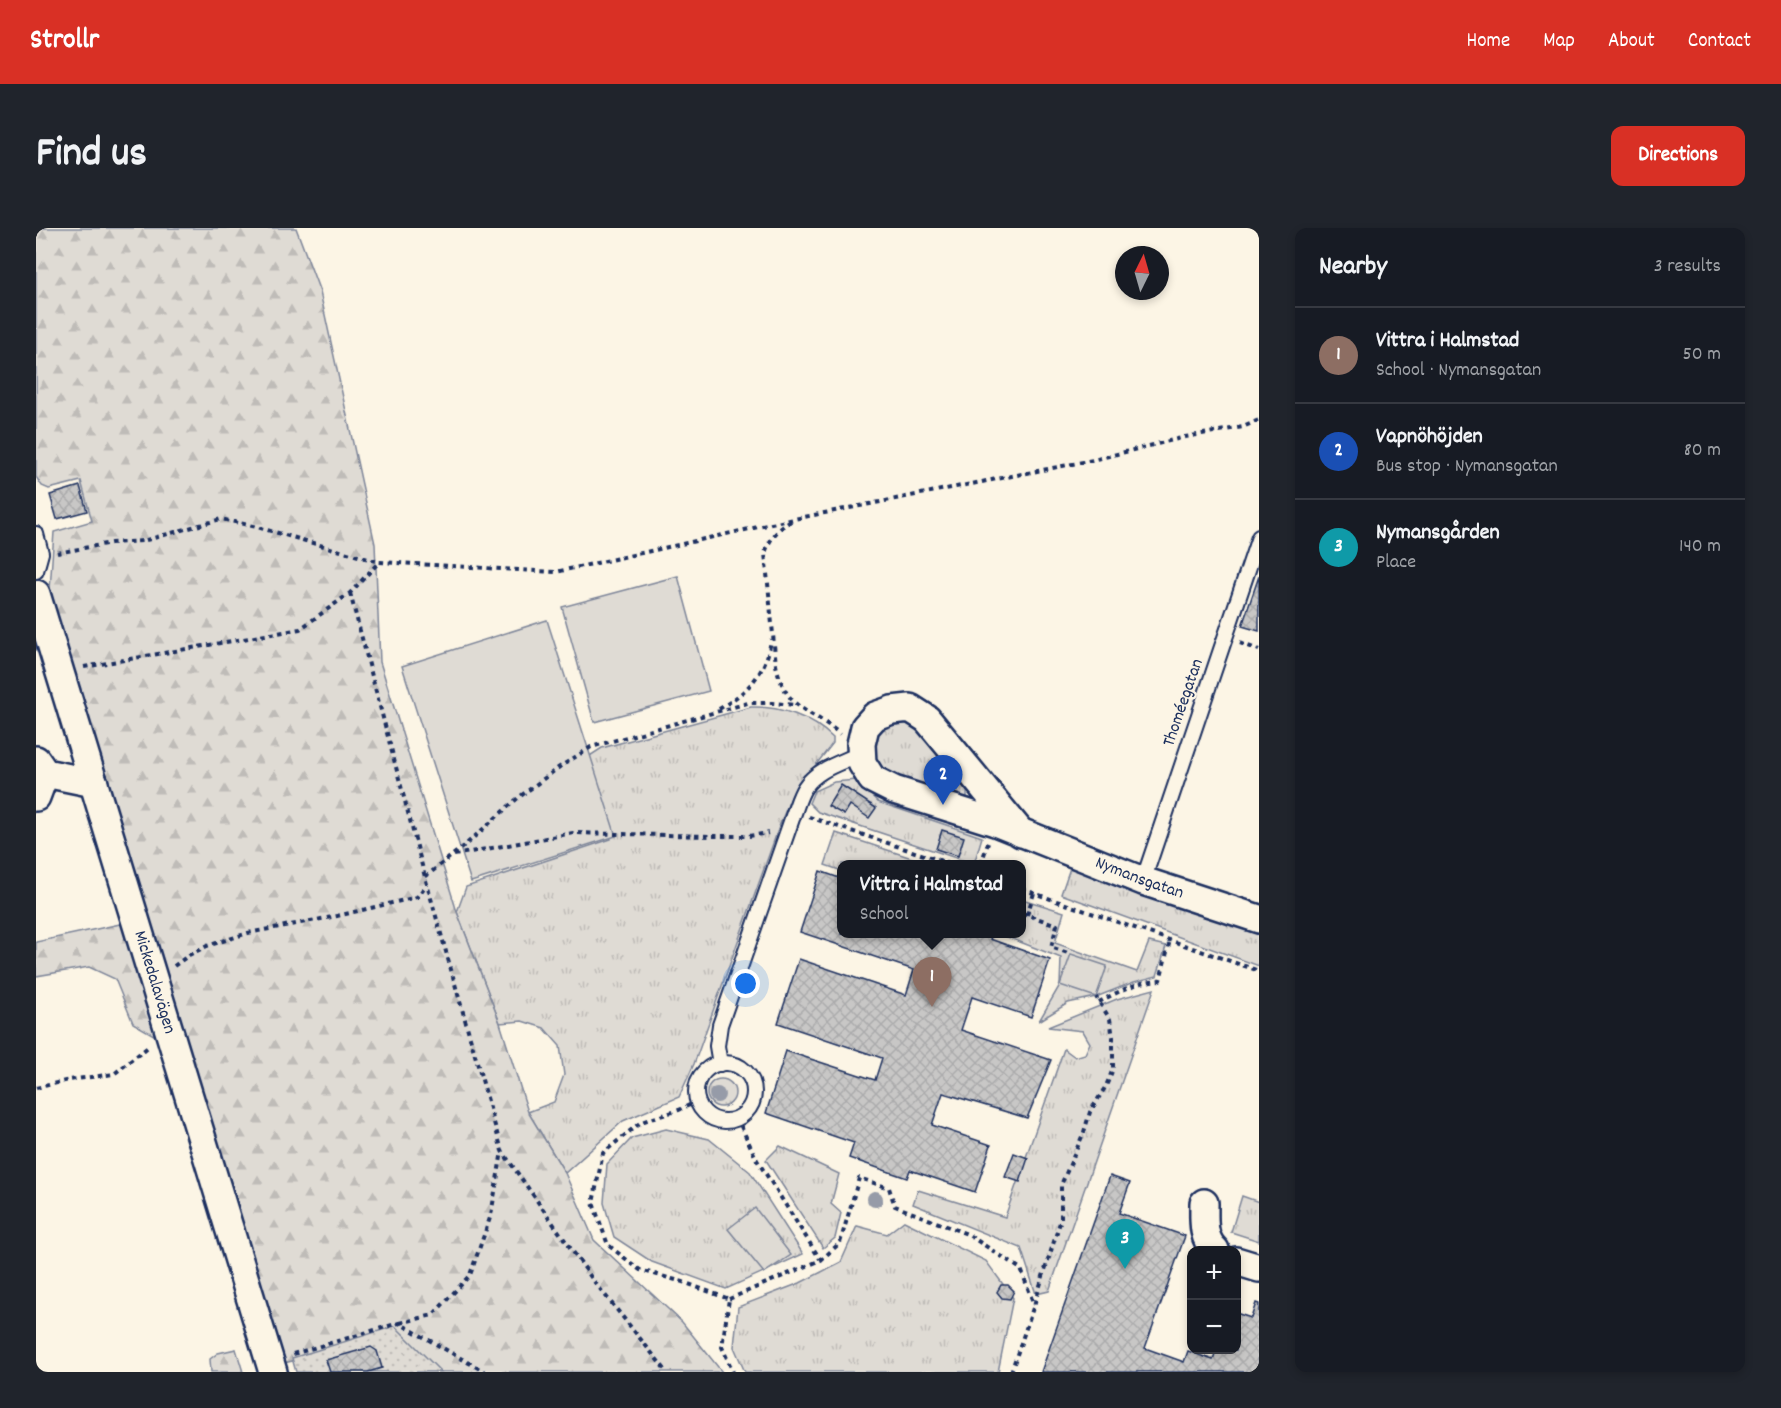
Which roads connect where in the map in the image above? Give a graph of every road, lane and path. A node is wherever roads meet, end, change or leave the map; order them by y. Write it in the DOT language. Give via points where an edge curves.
graph roads {
  1 [pos="1259,420"];
  2 [pos="794,519"];
  3 [pos="36,534"];
  4 [pos="1259,537"];
  5 [pos="41,553"];
  6 [pos="379,562"];
  7 [pos="36,571"];
  8 [pos="350,593"];
  9 [pos="36,594"];
  10 [pos="772,630"];
  11 [pos="61,671"];
  12 [pos="795,705"];
  13 [pos="713,713"];
  14 [pos="861,753"];
  15 [pos="39,777"];
  16 [pos="94,783"];
  17 [pos="794,813"];
  18 [pos="788,830"];
  19 [pos="1021,833"];
  20 [pos="453,855"];
  21 [pos="939,860"];
  22 [pos="425,877"];
  23 [pos="1143,880"];
  24 [pos="427,883"];
  25 [pos="1026,890"];
  26 [pos="1034,893"];
  27 [pos="1026,910"];
  28 [pos="1026,915"];
  29 [pos="1259,920"];
  30 [pos="1170,940"];
  31 [pos="1071,954"];
  32 [pos="1259,971"];
  33 [pos="154,982"];
  34 [pos="1096,997"];
  35 [pos="1099,1002"];
  36 [pos="169,1033"];
  37 [pos="720,1064"];
  38 [pos="36,1088"];
  39 [pos="698,1101"];
  40 [pos="737,1118"];
  41 [pos="502,1151"];
  42 [pos="1204,1203"];
  43 [pos="1211,1246"];
  44 [pos="820,1260"];
  45 [pos="1241,1263"];
  46 [pos="1259,1268"];
  47 [pos="729,1299"];
  48 [pos="1034,1305"];
  49 [pos="399,1323"];
  50 [pos="271,1367"];
  51 [pos="485,1372"];
  52 [pos="667,1372"];
  53 [pos="733,1372"];
  54 [pos="1011,1372"];
  1 -- 2 [label="path" via="1244,427 1093,460"];
  2 -- 6 [label="path" via="556,572"];
  2 -- 10 [label="path" via="776,533 765,553"];
  3 -- 5 [label="lane"];
  4 -- 23 [label="lane, Thoméegatan"];
  5 -- 6 [label="path" via="143,541 221,519"];
  5 -- 7 [label="lane"];
  6 -- 8 [label="path"];
  8 -- 11 [label="path" via="300,629"];
  8 -- 22 [label="path"];
  9 -- 11 [label="street, Mickedalavägen"];
  10 -- 12 [label="path" via="780,683"];
  10 -- 13 [label="path" via="762,671 739,697"];
  11 -- 16 [label="street, Mickedalavägen"];
  12 -- 13 [label="path" via="748,703"];
  12 -- 14 [label="path" via="833,728"];
  13 -- 20 [label="path" via="591,747 518,798"];
  14 -- 17 [label="lane" via="824,769 806,786"];
  14 -- 19 [label="street, Nymansgatan" via="862,764 872,779 886,787"];
  14 -- 19 [label="street, Nymansgatan" via="865,727 875,716 910,708 927,719"];
  15 -- 16 [label="street"];
  16 -- 33 [label="street, Mickedalavägen"];
  17 -- 18 [label="lane"];
  17 -- 21 [label="path"];
  18 -- 20 [label="path" via="749,836 573,833"];
  18 -- 37 [label="lane" via="720,1025"];
  19 -- 23 [label="street, Nymansgatan"];
  20 -- 22 [label="path"];
  22 -- 24 [label="path"];
  23 -- 29 [label="street, Nymansgatan"];
  24 -- 33 [label="path" via="417,897 248,933 207,946"];
  24 -- 41 [label="path"];
  25 -- 26 [label="path"];
  26 -- 27 [label="path"];
  26 -- 30 [label="path"];
  28 -- 31 [label="path" via="1057,925 1051,947"];
  30 -- 32 [label="path"];
  30 -- 35 [label="path" via="1160,980 1147,981"];
  33 -- 36 [label="street, Mickedalavägen"];
  34 -- 35 [label="path"];
  35 -- 48 [label="path" via="1110,1019 1113,1069 1090,1112 1061,1185 1061,1220"];
  36 -- 38 [label="path" via="114,1074"];
  36 -- 50 [label="street, Mickedalavägen"];
  37 -- 39 [label="lane" via="703,1073 696,1091"];
  37 -- 40 [label="lane" via="738,1066 754,1088 751,1106"];
  39 -- 40 [label="lane" via="709,1116 728,1121"];
  39 -- 47 [label="path" via="641,1122 603,1153 593,1203 608,1245 640,1270"];
  40 -- 44 [label="path" via="757,1160"];
  41 -- 49 [label="path" via="491,1215 470,1275 433,1316"];
  41 -- 52 [label="path" via="593,1280"];
  42 -- 43 [label="street" via="1204,1224"];
  44 -- 47 [label="path"];
  44 -- 48 [label="path" via="840,1243 859,1179 889,1188 895,1206 967,1234 1021,1269"];
  45 -- 46 [label="street"];
  47 -- 53 [label="path" via="722,1347"];
  48 -- 54 [label="path"];
  49 -- 50 [label="path"];
  49 -- 51 [label="path"];
}
